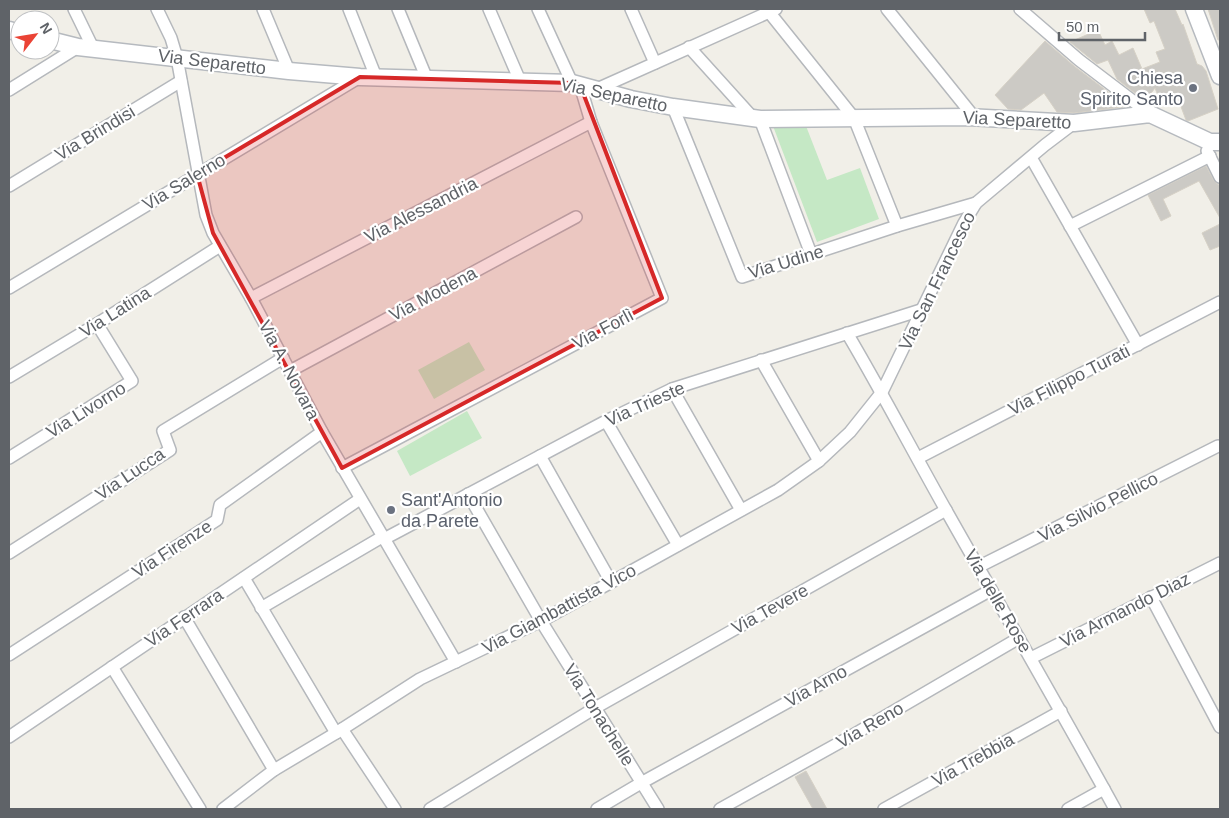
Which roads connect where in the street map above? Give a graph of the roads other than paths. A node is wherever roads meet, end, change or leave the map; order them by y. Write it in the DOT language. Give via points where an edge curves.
graph roads {
  1 [pos="74,9"];
  2 [pos="157,9"];
  3 [pos="263,9"];
  4 [pos="349,9"];
  5 [pos="398,9"];
  6 [pos="489,9"];
  7 [pos="538,9"];
  8 [pos="631,9"];
  9 [pos="887,9"];
  10 [pos="1020,9"];
  11 [pos="1194,9"];
  12 [pos="772,10"];
  13 [pos="60,42"];
  14 [pos="689,47"];
  15 [pos="86,48"];
  16 [pos="177,58"];
  17 [pos="655,63"];
  18 [pos="288,71"];
  19 [pos="1220,76"];
  20 [pos="368,77"];
  21 [pos="427,79"];
  22 [pos="181,81"];
  23 [pos="520,81"];
  24 [pos="576,84"];
  25 [pos="597,89"];
  26 [pos="9,90"];
  27 [pos="673,107"];
  28 [pos="1150,114"];
  29 [pos="974,117"];
  30 [pos="854,118"];
  31 [pos="757,119"];
  32 [pos="591,122"];
  33 [pos="1074,124"];
  34 [pos="1200,138"];
  35 [pos="1220,142"];
  36 [pos="1210,156"];
  37 [pos="1033,162"];
  38 [pos="197,174"];
  39 [pos="1220,176"];
  40 [pos="9,186"];
  41 [pos="976,203"];
  42 [pos="576,217"];
  43 [pos="896,226"];
  44 [pos="1070,226"];
  45 [pos="220,246"];
  46 [pos="811,254"];
  47 [pos="9,288"];
  48 [pos="251,298"];
  49 [pos="1220,302"];
  50 [pos="924,309"];
  51 [pos="97,324"];
  52 [pos="847,332"];
  53 [pos="1138,345"];
  54 [pos="283,358"];
  55 [pos="761,360"];
  56 [pos="290,371"];
  57 [pos="9,377"];
  58 [pos="672,389"];
  59 [pos="882,392"];
  60 [pos="606,421"];
  61 [pos="322,432"];
  62 [pos="1218,446"];
  63 [pos="540,456"];
  64 [pos="9,458"];
  65 [pos="918,458"];
  66 [pos="819,461"];
  67 [pos="342,468"];
  68 [pos="468,494"];
  69 [pos="360,499"];
  70 [pos="741,510"];
  71 [pos="946,510"];
  72 [pos="383,538"];
  73 [pos="678,545"];
  74 [pos="9,553"];
  75 [pos="1220,563"];
  76 [pos="978,567"];
  77 [pos="244,578"];
  78 [pos="611,582"];
  79 [pos="991,590"];
  80 [pos="1151,597"];
  81 [pos="262,608"];
  82 [pos="184,617"];
  83 [pos="541,621"];
  84 [pos="1019,638"];
  85 [pos="9,654"];
  86 [pos="1030,658"];
  87 [pos="456,662"];
  88 [pos="112,666"];
  89 [pos="595,708"];
  90 [pos="1062,711"];
  91 [pos="1220,727"];
  92 [pos="339,731"];
  93 [pos="9,737"];
  94 [pos="274,770"];
  95 [pos="641,783"];
  96 [pos="1104,789"];
  97 [pos="200,809"];
  98 [pos="223,809"];
  99 [pos="394,809"];
  100 [pos="430,809"];
  101 [pos="597,809"];
  102 [pos="658,809"];
  103 [pos="720,809"];
  104 [pos="884,809"];
  105 [pos="1068,809"];
  106 [pos="1115,809"];
  1 -- 15 [label="street"];
  2 -- 16 [label="street, Via A. Novara"];
  3 -- 18 [label="street"];
  4 -- 20 [label="street"];
  5 -- 21 [label="street"];
  6 -- 23 [label="street"];
  7 -- 24 [label="street, Via Forlì"];
  8 -- 17 [label="street"];
  9 -- 29 [label="street"];
  10 -- 28 [label="street" via="1079,60"];
  11 -- 19 [label="street"];
  12 -- 14 [label="street"];
  12 -- 30 [label="street"];
  13 -- 15 [label="street, Via Separetto"];
  14 -- 17 [label="street"];
  14 -- 31 [label="street"];
  15 -- 16 [label="street, Via Separetto"];
  15 -- 26 [label="street"];
  16 -- 18 [label="street, Via Separetto"];
  16 -- 22 [label="street, Via A. Novara"];
  17 -- 25 [label="street"];
  18 -- 20 [label="street, Via Separetto"];
  20 -- 21 [label="street, Via Separetto"];
  20 -- 38 [label="street, Via Salerno"];
  21 -- 23 [label="street, Via Separetto"];
  22 -- 38 [label="street, Via A. Novara"];
  22 -- 40 [label="street, Via Brindisi"];
  23 -- 24 [label="street, Via Separetto"];
  24 -- 25 [label="street, Via Separetto"];
  24 -- 32 [label="street, Via Forlì"];
  25 -- 27 [label="street, Via Separetto"];
  27 -- 31 [label="street, Via Separetto"];
  27 -- 46 [label="street, Via Udine" via="742,277"];
  28 -- 33 [label="street, Via Separetto"];
  28 -- 34 [label="street"];
  29 -- 30 [label="street, Via Separetto"];
  29 -- 33 [label="street, Via Separetto"];
  30 -- 31 [label="street, Via Separetto"];
  30 -- 43 [label="street"];
  31 -- 46 [label="street"];
  32 -- 48 [label="street, Via Alessandria"];
  32 -- 67 [label="street, Via Forlì" via="662,298"];
  33 -- 41 [label="street, Via San Francesco"];
  34 -- 35 [label="street"];
  34 -- 36 [label="street"];
  36 -- 39 [label="street"];
  36 -- 44 [label="street"];
  37 -- 44 [label="street"];
  38 -- 45 [label="street, Via A. Novara" via="206,215"];
  38 -- 47 [label="street, Via Salerno"];
  41 -- 43 [label="street, Via Udine"];
  41 -- 50 [label="street, Via San Francesco"];
  42 -- 56 [label="street, Via Modena"];
  43 -- 46 [label="street, Via Udine"];
  44 -- 53 [label="street"];
  45 -- 48 [label="street, Via A. Novara"];
  45 -- 51 [label="street, Via Latina"];
  48 -- 54 [label="street, Via A. Novara"];
  49 -- 53 [label="street, Via Filippo Turati"];
  50 -- 52 [label="street, Via Trieste"];
  50 -- 59 [label="street, Via San Francesco"];
  51 -- 57 [label="street, Via Latina"];
  51 -- 64 [label="street, Via Livorno" via="132,381"];
  52 -- 55 [label="street, Via Trieste"];
  52 -- 59 [label="street, Via delle Rose"];
  53 -- 65 [label="street, Via Filippo Turati"];
  54 -- 56 [label="street, Via A. Novara"];
  54 -- 74 [label="street, Via Lucca" via="163,431 170,450"];
  55 -- 58 [label="street, Via Trieste"];
  55 -- 66 [label="street"];
  56 -- 61 [label="street, Via A. Novara"];
  58 -- 60 [label="street, Via Trieste"];
  58 -- 70 [label="street"];
  59 -- 65 [label="street, Via delle Rose"];
  59 -- 66 [label="street, Via Giambattista Vico" via="850,432"];
  60 -- 63 [label="street, Via Trieste"];
  60 -- 73 [label="street"];
  61 -- 67 [label="street, Via A. Novara"];
  61 -- 85 [label="street, Via Firenze" via="220,505 217,520"];
  62 -- 76 [label="street, Via Silvio Pellico"];
  63 -- 68 [label="street, Via Trieste"];
  63 -- 78 [label="street"];
  65 -- 71 [label="street, Via delle Rose"];
  66 -- 70 [label="street, Via Giambattista Vico" via="778,490"];
  67 -- 69 [label="street, Via A. Novara"];
  68 -- 72 [label="street, Via Trieste"];
  68 -- 83 [label="street, Via Tonachelle"];
  69 -- 72 [label="street, Via A. Novara"];
  69 -- 77 [label="street, Via Ferrara"];
  70 -- 73 [label="street, Via Giambattista Vico"];
  71 -- 76 [label="street, Via delle Rose"];
  71 -- 89 [label="street, Via Tevere"];
  72 -- 81 [label="street, Via Trieste"];
  72 -- 87 [label="street, Via A. Novara"];
  73 -- 78 [label="street, Via Giambattista Vico"];
  75 -- 80 [label="street, Via Armando Diaz"];
  76 -- 79 [label="street, Via delle Rose"];
  77 -- 81 [label="street"];
  77 -- 82 [label="street, Via Ferrara"];
  78 -- 83 [label="street, Via Giambattista Vico"];
  79 -- 84 [label="street, Via delle Rose"];
  79 -- 95 [label="street, Via Arno"];
  80 -- 86 [label="street, Via Armando Diaz"];
  80 -- 91 [label="street"];
  81 -- 92 [label="street"];
  82 -- 88 [label="street, Via Ferrara"];
  82 -- 94 [label="street"];
  83 -- 87 [label="street, Via Giambattista Vico"];
  83 -- 89 [label="street, Via Tonachelle"];
  84 -- 86 [label="street, Via delle Rose"];
  84 -- 103 [label="street, Via Reno"];
  86 -- 90 [label="street, Via delle Rose"];
  87 -- 92 [label="street, Via Giambattista Vico" via="420,679"];
  88 -- 93 [label="street, Via Ferrara"];
  88 -- 97 [label="street"];
  89 -- 95 [label="street, Via Tonachelle"];
  89 -- 100 [label="street, Via Tevere"];
  90 -- 96 [label="street, Via delle Rose"];
  90 -- 104 [label="street, Via Trebbia"];
  92 -- 94 [label="street, Via Giambattista Vico"];
  92 -- 99 [label="street"];
  94 -- 98 [label="street, Via Giambattista Vico"];
  95 -- 101 [label="street, Via Arno"];
  95 -- 102 [label="street, Via Tonachelle"];
  96 -- 105 [label="street"];
  96 -- 106 [label="street, Via delle Rose"];
}
